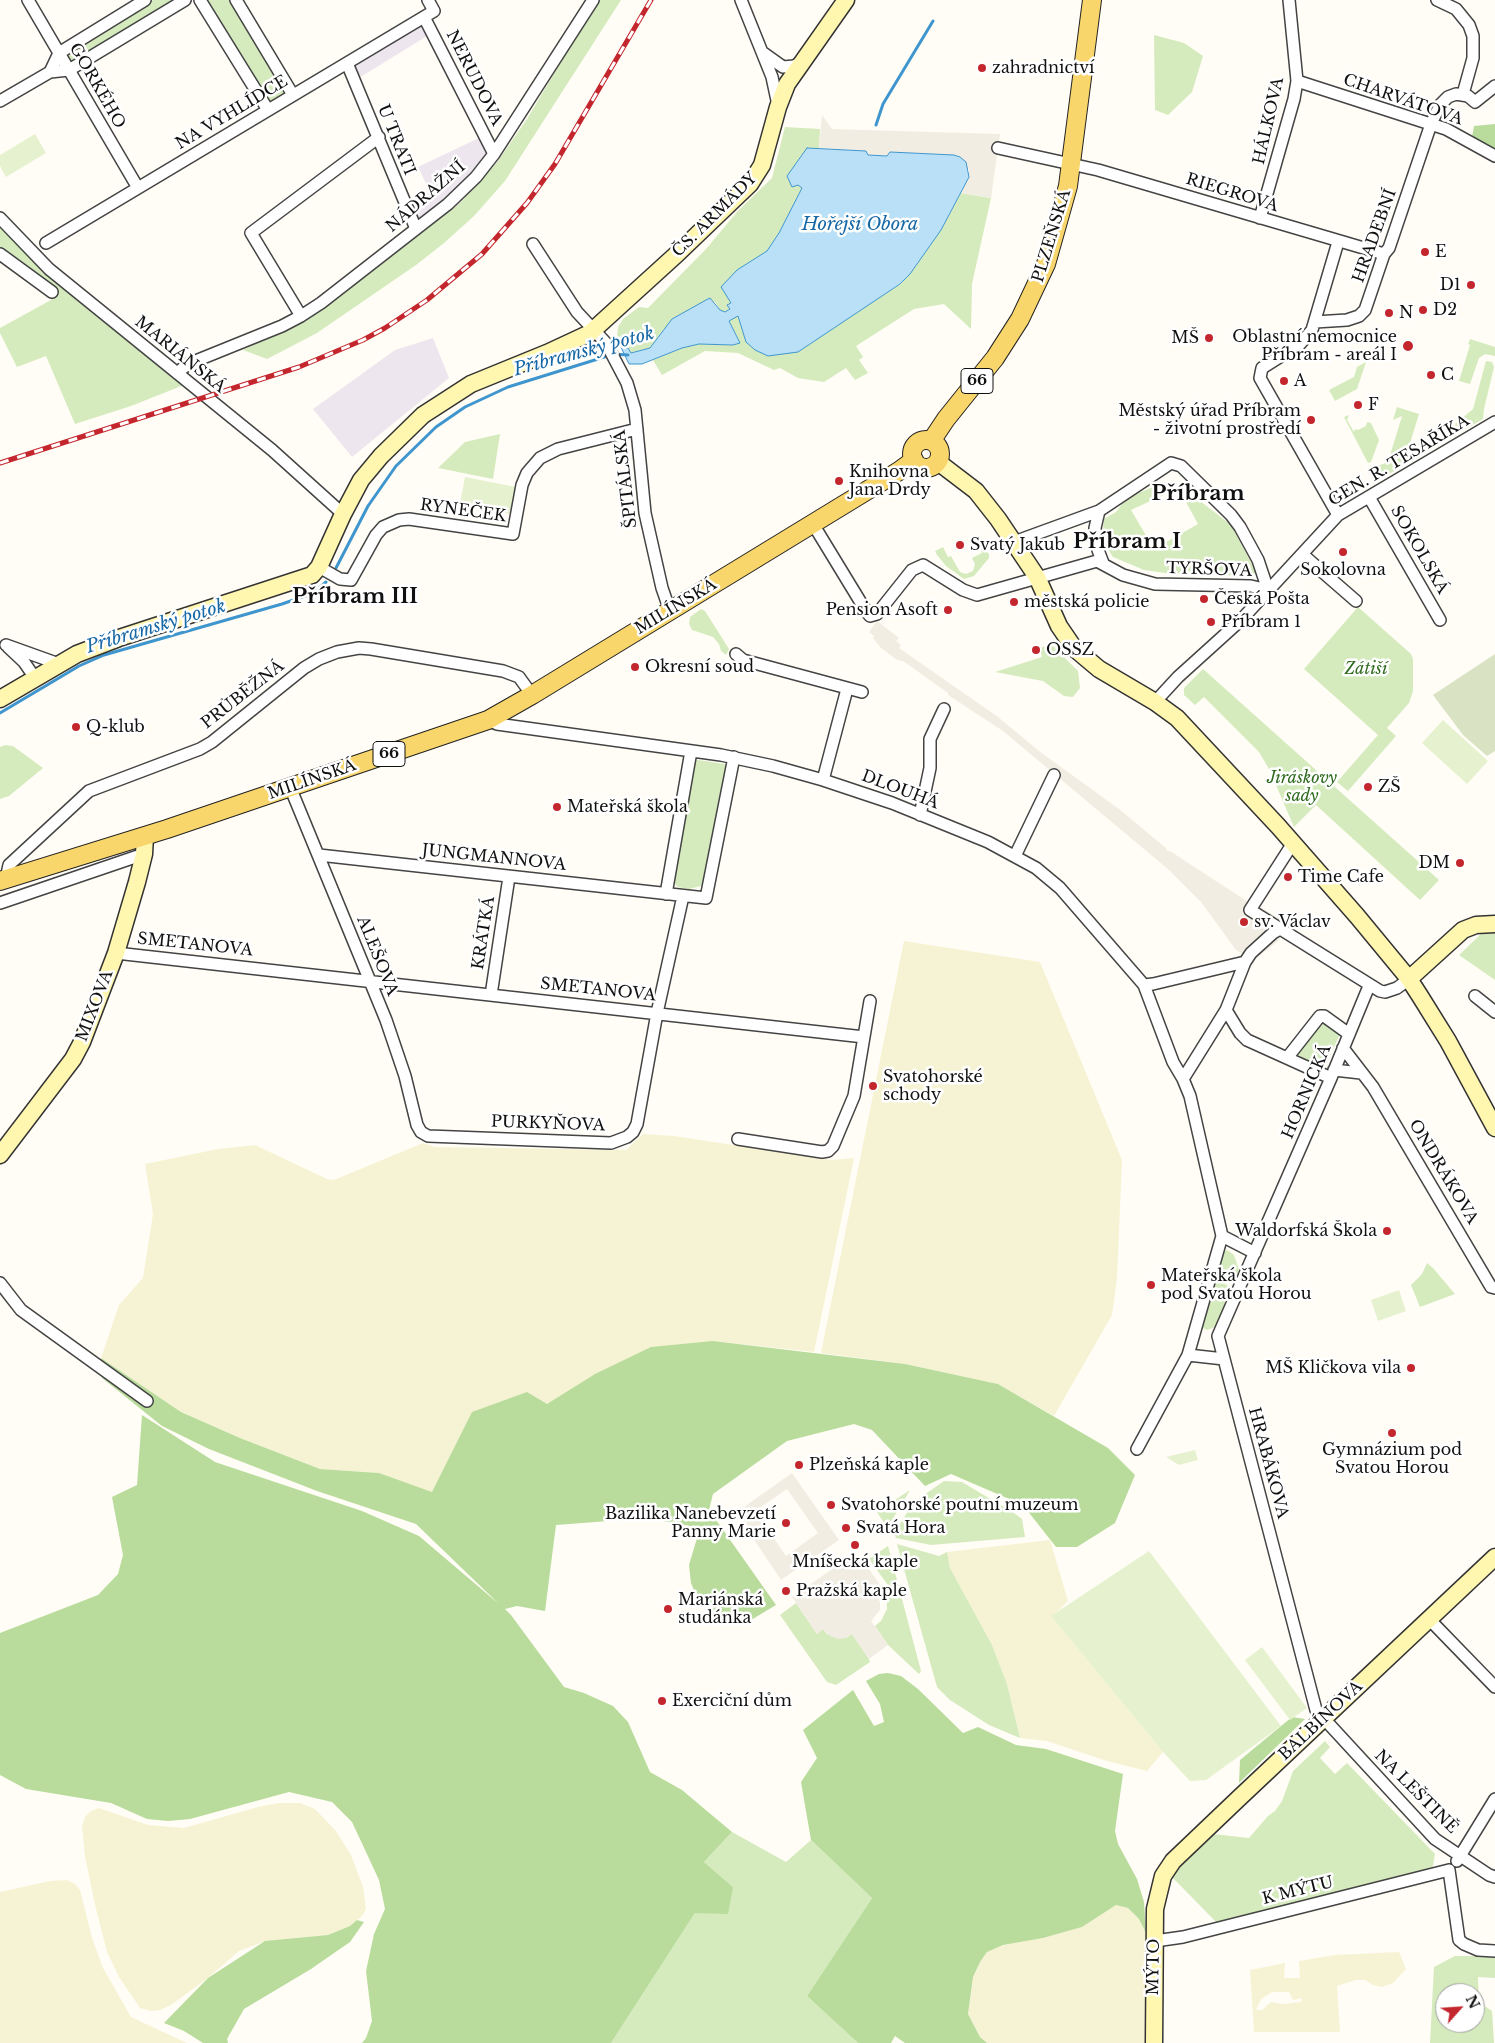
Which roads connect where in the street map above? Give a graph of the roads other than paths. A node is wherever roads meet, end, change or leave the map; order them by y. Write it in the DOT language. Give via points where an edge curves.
graph roads {
  1 [pos="28,0"];
  2 [pos="145,0"];
  3 [pos="185,0"];
  4 [pos="200,0"];
  5 [pos="236,0"];
  6 [pos="428,0"];
  7 [pos="593,0"];
  8 [pos="741,0"];
  9 [pos="846,0"];
  10 [pos="1092,0"];
  11 [pos="1289,0"];
  12 [pos="1437,0"];
  13 [pos="424,17"];
  14 [pos="762,52"];
  15 [pos="59,53"];
  16 [pos="802,62"];
  17 [pos="347,63"];
  18 [pos="69,70"];
  19 [pos="50,72"];
  20 [pos="1297,81"];
  21 [pos="1495,86"];
  22 [pos="1463,94"];
  23 [pos="293,95"];
  24 [pos="0,101"];
  25 [pos="778,107"];
  26 [pos="268,110"];
  27 [pos="1431,124"];
  28 [pos="379,137"];
  29 [pos="998,148"];
  30 [pos="494,154"];
  31 [pos="1495,156"];
  32 [pos="1071,164"];
  33 [pos="138,188"];
  34 [pos="0,218"];
  35 [pos="1260,218"];
  36 [pos="416,229"];
  37 [pos="1338,242"];
  38 [pos="46,243"];
  39 [pos="533,244"];
  40 [pos="0,254"];
  41 [pos="1382,259"];
  42 [pos="52,292"];
  43 [pos="301,316"];
  44 [pos="1316,322"];
  45 [pos="594,330"];
  46 [pos="177,373"];
  47 [pos="1495,422"];
  48 [pos="637,429"];
  49 [pos="932,440"];
  50 [pos="914,460"];
  51 [pos="938,462"];
  52 [pos="1368,497"];
  53 [pos="1099,512"];
  54 [pos="343,514"];
  55 [pos="1338,515"];
  56 [pos="813,524"];
  57 [pos="1014,542"];
  58 [pos="1302,554"];
  59 [pos="1103,562"];
  60 [pos="319,567"];
  61 [pos="1041,576"];
  62 [pos="1268,590"];
  63 [pos="1356,601"];
  64 [pos="670,611"];
  65 [pos="1440,620"];
  66 [pos="3,643"];
  67 [pos="736,654"];
  68 [pos="59,664"];
  69 [pos="34,678"];
  70 [pos="847,689"];
  71 [pos="862,692"];
  72 [pos="532,695"];
  73 [pos="0,699"];
  74 [pos="944,709"];
  75 [pos="1166,710"];
  76 [pos="488,720"];
  77 [pos="691,751"];
  78 [pos="734,757"];
  79 [pos="1054,775"];
  80 [pos="823,780"];
  81 [pos="290,787"];
  82 [pos="920,815"];
  83 [pos="146,836"];
  84 [pos="1293,843"];
  85 [pos="144,854"];
  86 [pos="319,855"];
  87 [pos="1015,856"];
  88 [pos="510,877"];
  89 [pos="6,880"];
  90 [pos="666,894"];
  91 [pos="683,896"];
  92 [pos="17,897"];
  93 [pos="0,903"];
  94 [pos="1493,924"];
  95 [pos="1280,929"];
  96 [pos="116,953"];
  97 [pos="1245,962"];
  98 [pos="1409,979"];
  99 [pos="369,981"];
  100 [pos="1144,985"];
  101 [pos="1369,986"];
  102 [pos="491,995"];
  103 [pos="1475,996"];
  104 [pos="870,1001"];
  105 [pos="1226,1010"];
  106 [pos="657,1012"];
  107 [pos="1495,1012"];
  108 [pos="1349,1034"];
  109 [pos="864,1037"];
  110 [pos="1343,1048"];
  111 [pos="1287,1058"];
  112 [pos="1361,1073"];
  113 [pos="1333,1074"];
  114 [pos="1183,1079"];
  115 [pos="1495,1128"];
  116 [pos="428,1136"];
  117 [pos="738,1139"];
  118 [pos="0,1155"];
  119 [pos="1222,1236"];
  120 [pos="1255,1253"];
  121 [pos="0,1283"];
  122 [pos="1495,1288"];
  123 [pos="1188,1355"];
  124 [pos="1224,1359"];
  125 [pos="147,1401"];
  126 [pos="1137,1449"];
  127 [pos="1495,1557"];
  128 [pos="1429,1619"];
  129 [pos="1495,1687"];
  130 [pos="1323,1719"];
  131 [pos="1495,1798"];
  132 [pos="1461,1856"];
  133 [pos="1449,1870"];
  134 [pos="1495,1877"];
  135 [pos="1158,1892"];
  136 [pos="1155,1941"];
  137 [pos="1495,1951"];
  138 [pos="1154,2043"];
  1 -- 15 [label="street, GORKÉHO"];
  2 -- 15 [label="street"];
  3 -- 18 [label="street"];
  4 -- 26 [label="street"];
  5 -- 23 [label="street"];
  6 -- 13 [label="street, NA VYHLÍDCE" via="434,11"];
  7 -- 30 [label="street, NÁDRAŽNÍ"];
  8 -- 14 [label="street"];
  9 -- 16 [label="street, ČS. ARMÁDY"];
  10 -- 32 [label="main road, PLZEŇSKÁ / 66"];
  11 -- 20 [label="street, HÁLKOVA"];
  12 -- 22 [label="street" via="1456,8 1470,25 1473,58"];
  13 -- 17 [label="street, NA VYHLÍDCE"];
  13 -- 30 [label="street, NERUDOVA"];
  14 -- 16 [label="street" via="783,67"];
  14 -- 25 [label="street"];
  15 -- 18 [label="street, GORKÉHO"];
  15 -- 19 [label="street"];
  16 -- 25 [label="street, ČS. ARMÁDY" via="786,84"];
  17 -- 23 [label="street, NA VYHLÍDCE"];
  17 -- 28 [label="street, U TRATI"];
  18 -- 19 [label="street"];
  18 -- 33 [label="street, GORKÉHO"];
  19 -- 24 [label="street"];
  20 -- 27 [label="street, CHARVÁTOVA"];
  20 -- 35 [label="street, HÁLKOVA"];
  21 -- 22 [label="street" via="1475,102"];
  22 -- 27 [label="street, HRADEBNÍ" via="1448,97 1440,105"];
  23 -- 26 [label="street, NA VYHLÍDCE"];
  25 -- 45 [label="street, ČS. ARMÁDY" via="762,165 750,184"];
  26 -- 33 [label="street, NA VYHLÍDCE"];
  27 -- 31 [label="street, CHARVÁTOVA"];
  27 -- 41 [label="street, HRADEBNÍ" via="1389,248"];
  28 -- 36 [label="street, U TRATI"];
  28 -- 43 [label="street" via="251,233"];
  29 -- 32 [label="street, RIEGROVA"];
  30 -- 36 [label="street, NÁDRAŽNÍ" via="448,204"];
  32 -- 35 [label="street, RIEGROVA"];
  32 -- 49 [label="main road, PLZEŇSKÁ / 66" via="1046,264 1024,312 995,358"];
  33 -- 38 [label="street, NA VYHLÍDCE"];
  34 -- 46 [label="street, MARIÁNSKÁ" via="49,269"];
  35 -- 37 [label="street, RIEGROVA"];
  36 -- 43 [label="street, NÁDRAŽNÍ"];
  37 -- 41 [label="street, RIEGROVA"];
  37 -- 44 [label="street, HRADEBNÍ"];
  39 -- 45 [label="street" via="578,312"];
  40 -- 42 [label="street"];
  41 -- 44 [label="street, HRADEBNÍ" via="1365,310 1359,316"];
  43 -- 46 [label="street, NÁDRAŽNÍ" via="188,364"];
  44 -- 55 [label="street, HRADEBNÍ" via="1300,344 1270,362 1260,373 1262,382"];
  45 -- 48 [label="street, ŠPITÁLSKÁ" via="608,346 632,397"];
  45 -- 54 [label="street, ČS. ARMÁDY" via="574,342 471,384 423,415 361,480"];
  46 -- 54 [label="street, MARIÁNSKÁ" via="272,450"];
  47 -- 52 [label="street, GEN. R. TESAŘÍKA"];
  48 -- 60 [label="street, RYNEČEK" via="558,449 540,458 527,473 522,486 513,534 399,520 383,527 376,535 351,580 340,579"];
  48 -- 64 [label="street, ŠPITÁLSKÁ" via="645,513"];
  49 -- 50 [label="main road" via="918,442 912,450"];
  49 -- 51 [label="main road" via="940,450"];
  50 -- 51 [label="main road" via="926,468"];
  50 -- 56 [label="main road, 66"];
  51 -- 57 [label="street" via="976,491"];
  52 -- 55 [label="street, GEN. R. TESAŘÍKA"];
  52 -- 65 [label="street, SOKOLSKÁ"];
  53 -- 57 [label="street"];
  53 -- 59 [label="street" via="1096,533"];
  53 -- 62 [label="street" via="1167,464 1176,464 1240,527 1258,560"];
  54 -- 60 [label="street, ČS. ARMÁDY"];
  55 -- 58 [label="street, GEN. R. TESAŘÍKA"];
  56 -- 61 [label="street" via="870,616 877,614 912,570 920,565 962,590 980,595"];
  56 -- 64 [label="main road, MILÍNSKÁ / 66"];
  57 -- 61 [label="street"];
  58 -- 62 [label="street, GEN. R. TESAŘÍKA"];
  58 -- 63 [label="street"];
  59 -- 61 [label="street" via="1091,561"];
  59 -- 62 [label="street, TYRŠOVA" via="1123,576 1155,584 1251,586"];
  60 -- 68 [label="street" via="304,580 119,638"];
  61 -- 75 [label="street" via="1059,626 1074,648 1099,669"];
  62 -- 75 [label="street, GEN. R. TESAŘÍKA" via="1241,620 1178,677"];
  64 -- 72 [label="main road, MILÍNSKÁ / 66"];
  66 -- 68 [label="street"];
  66 -- 69 [label="street" via="24,662"];
  67 -- 70 [label="street" via="743,660"];
  68 -- 69 [label="street"];
  69 -- 73 [label="street"];
  70 -- 71 [label="street"];
  70 -- 80 [label="street"];
  72 -- 76 [label="main road, MILÍNSKÁ / 66"];
  72 -- 89 [label="street, PRŮBĚŽNÁ" via="519,677 503,671 371,649 337,652 304,668 200,749 89,791 9,865"];
  74 -- 82 [label="street" via="930,739 930,768"];
  75 -- 84 [label="street"];
  76 -- 77 [label="street, DLOUHÁ" via="497,724"];
  76 -- 81 [label="main road, MILÍNSKÁ / 66"];
  77 -- 78 [label="street, DLOUHÁ"];
  77 -- 90 [label="street"];
  78 -- 80 [label="street, DLOUHÁ"];
  78 -- 91 [label="street, JUNGMANNOVA" via="706,898"];
  79 -- 87 [label="street"];
  80 -- 82 [label="street, DLOUHÁ" via="892,802"];
  81 -- 83 [label="main road, MILÍNSKÁ / 66"];
  81 -- 86 [label="street, ALEŠOVA"];
  82 -- 87 [label="street, DLOUHÁ"];
  83 -- 85 [label="street, MIXOVA"];
  83 -- 89 [label="main road, MILÍNSKÁ / 66"];
  84 -- 95 [label="street" via="1250,910"];
  84 -- 98 [label="street"];
  85 -- 92 [label="street"];
  85 -- 96 [label="street, MIXOVA"];
  86 -- 88 [label="street, JUNGMANNOVA"];
  86 -- 99 [label="street, ALEŠOVA"];
  87 -- 100 [label="street, DLOUHÁ" via="1060,888"];
  88 -- 90 [label="street, JUNGMANNOVA"];
  88 -- 102 [label="street, KRÁTKÁ"];
  89 -- 92 [label="street"];
  90 -- 91 [label="street, JUNGMANNOVA"];
  91 -- 106 [label="street, PURKYŇOVA"];
  92 -- 93 [label="street"];
  94 -- 98 [label="street" via="1462,930"];
  95 -- 97 [label="street"];
  95 -- 101 [label="street"];
  96 -- 99 [label="street, SMETANOVA"];
  96 -- 118 [label="street, MIXOVA" via="73,1059"];
  97 -- 100 [label="street"];
  97 -- 105 [label="street"];
  98 -- 101 [label="street" via="1385,992"];
  98 -- 115 [label="street" via="1448,1041"];
  99 -- 102 [label="street, SMETANOVA"];
  99 -- 116 [label="street, ALEŠOVA" via="405,1076 417,1125"];
  100 -- 114 [label="street" via="1173,1062"];
  101 -- 108 [label="street, HORNICKÁ"];
  102 -- 106 [label="street, SMETANOVA"];
  103 -- 107 [label="street"];
  104 -- 109 [label="street"];
  105 -- 111 [label="street" via="1247,1040"];
  105 -- 114 [label="street"];
  106 -- 109 [label="street, SMETANOVA"];
  106 -- 116 [label="street, PURKYŇOVA" via="637,1124 633,1132 621,1140 611,1143"];
  108 -- 110 [label="street, HORNICKÁ"];
  108 -- 111 [label="street" via="1320,1016"];
  109 -- 117 [label="street" via="854,1096 834,1146 828,1151"];
  110 -- 112 [label="street, ONDRÁKOVA"];
  110 -- 113 [label="street, HORNICKÁ"];
  111 -- 113 [label="street"];
  112 -- 113 [label="street"];
  112 -- 122 [label="street, ONDRÁKOVA" via="1373,1087 1491,1287"];
  113 -- 120 [label="street, HORNICKÁ"];
  114 -- 119 [label="street" via="1190,1096"];
  119 -- 120 [label="street"];
  119 -- 123 [label="street"];
  120 -- 124 [label="street, HRABÁKOVA" via="1218,1336"];
  121 -- 125 [label="street" via="21,1310"];
  123 -- 124 [label="street"];
  123 -- 126 [label="street"];
  124 -- 130 [label="street, HRABÁKOVA" via="1316,1710"];
  127 -- 128 [label="street, BALBÍNOVA"];
  128 -- 129 [label="street"];
  128 -- 130 [label="street, BALBÍNOVA"];
  130 -- 132 [label="street, NA LEŠTINĚ" via="1435,1839"];
  130 -- 135 [label="street, BALBÍNOVA" via="1174,1861 1163,1876"];
  131 -- 132 [label="street"];
  132 -- 133 [label="street"];
  132 -- 134 [label="street, NA LEŠTINĚ"];
  133 -- 136 [label="street, K MÝTU" via="1183,1937"];
  133 -- 137 [label="street" via="1460,1940 1470,1948"];
  135 -- 136 [label="street, MÝTO"];
  136 -- 138 [label="street, MÝTO"];
}
